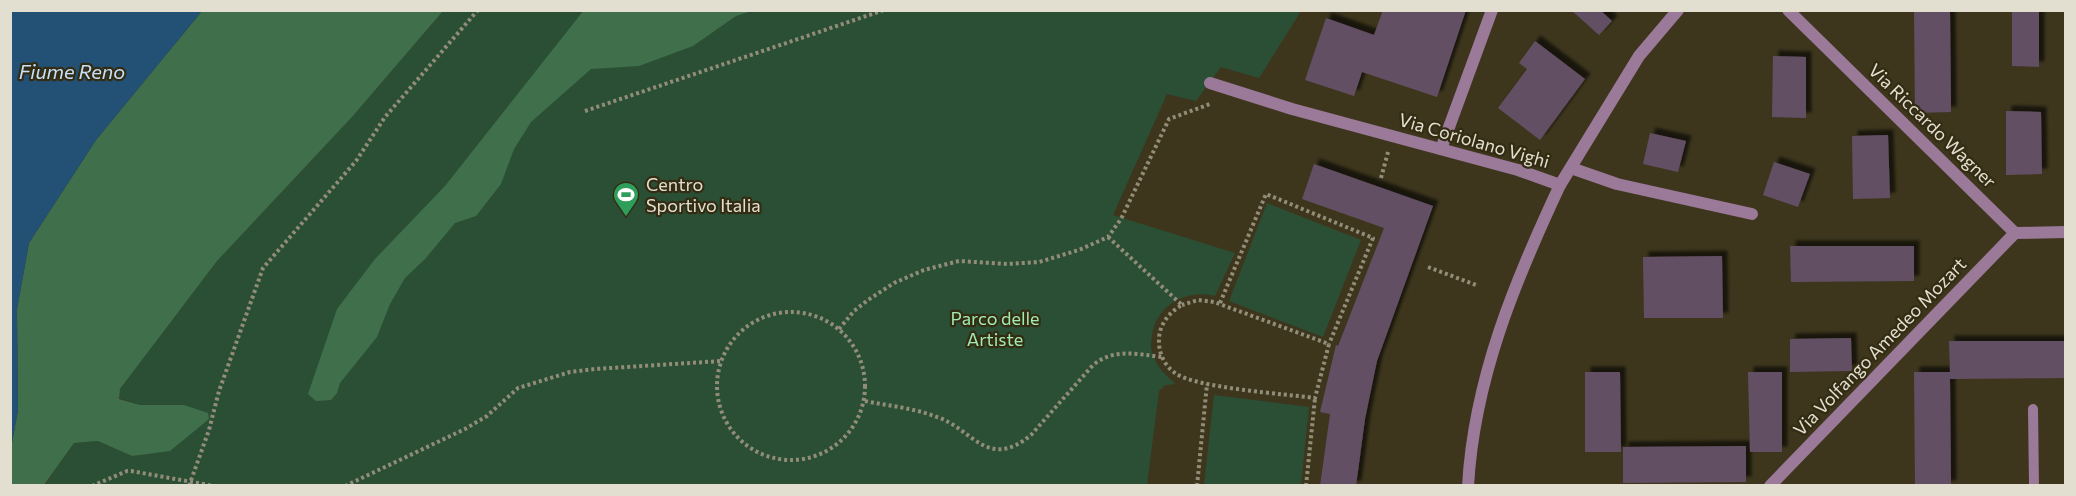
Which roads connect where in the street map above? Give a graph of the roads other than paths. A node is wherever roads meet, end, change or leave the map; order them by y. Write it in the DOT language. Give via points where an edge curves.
graph roads {
  1 [pos="1492,10"];
  2 [pos="1678,10"];
  3 [pos="1788,10"];
  4 [pos="1210,83"];
  5 [pos="1441,149"];
  6 [pos="1571,168"];
  7 [pos="1560,185"];
  8 [pos="1752,214"];
  9 [pos="2066,232"];
  10 [pos="2015,233"];
  11 [pos="2033,409"];
  12 [pos="1468,486"];
  13 [pos="1770,486"];
  14 [pos="2034,486"];
  1 -- 5 [label="street"];
  2 -- 6 [label="street, Via Coriolano Vighi" via="1639,57"];
  3 -- 10 [label="street, Via Riccardo Wagner"];
  4 -- 5 [label="street, Via Coriolano Vighi"];
  5 -- 7 [label="street, Via Coriolano Vighi"];
  6 -- 7 [label="street, Via Coriolano Vighi"];
  6 -- 8 [label="street" via="1617,184"];
  7 -- 12 [label="street" via="1515,283 1493,347"];
  9 -- 10 [label="street"];
  10 -- 13 [label="street, Via Volfango Amedeo Mozart"];
  11 -- 14 [label="lane"];
}
